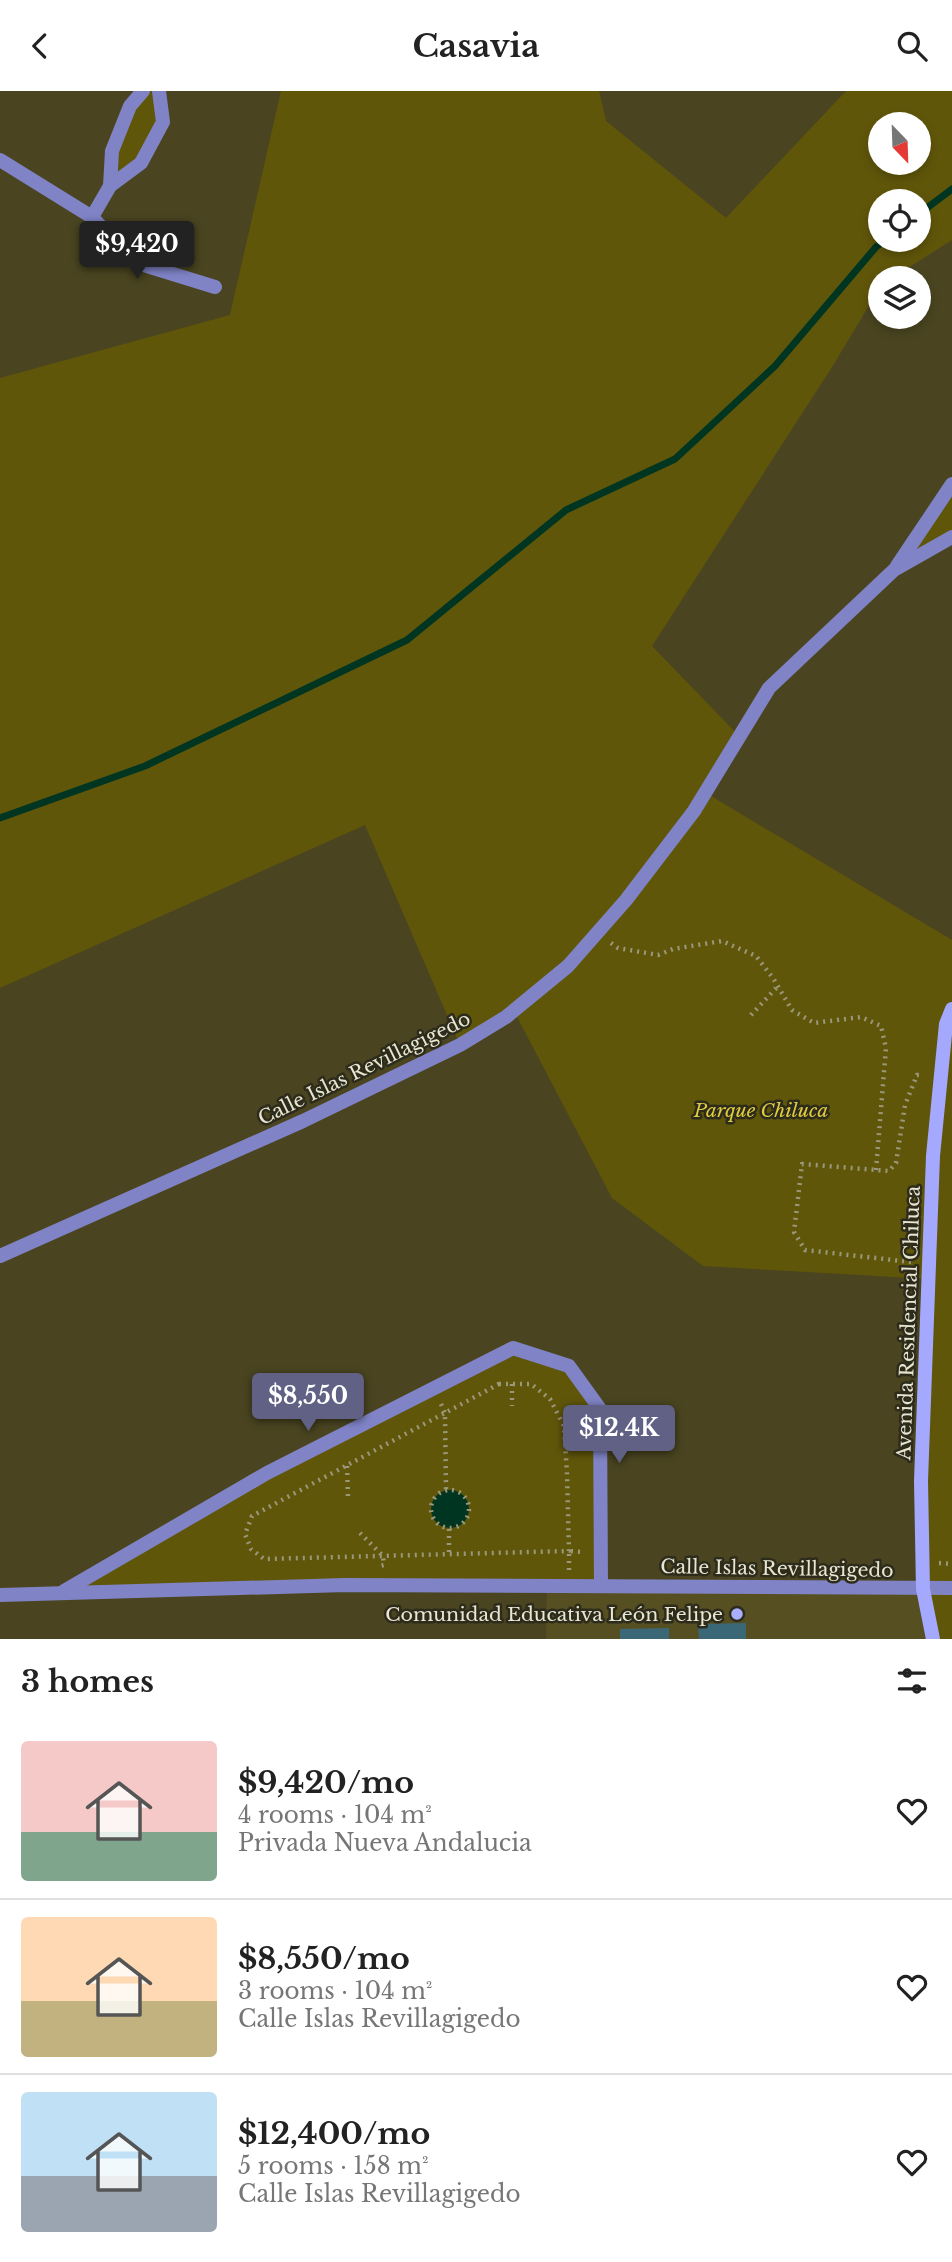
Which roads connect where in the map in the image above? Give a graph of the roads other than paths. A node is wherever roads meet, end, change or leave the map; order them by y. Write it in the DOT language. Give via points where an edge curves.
graph roads {
  1 [pos="142,91"];
  2 [pos="159,91"];
  3 [pos="0,160"];
  4 [pos="110,186"];
  5 [pos="92,217"];
  6 [pos="215,286"];
  7 [pos="952,484"];
  8 [pos="952,537"];
  9 [pos="894,570"];
  10 [pos="952,1009"];
  11 [pos="0,1256"];
  12 [pos="601,1586"];
  13 [pos="952,1588"];
  14 [pos="923,1589"];
  15 [pos="61,1594"];
  16 [pos="0,1595"];
  17 [pos="933,1639"];
  1 -- 4 [label="street" via="130,106 112,151"];
  2 -- 4 [label="street" via="163,122 141,163"];
  3 -- 5 [label="street"];
  4 -- 5 [label="street"];
  5 -- 6 [label="street" via="134,262"];
  7 -- 9 [label="street, Calle Islas Revillagigedo"];
  8 -- 9 [label="street, Calle Islas Revillagigedo"];
  9 -- 11 [label="street, Calle Islas Revillagigedo" via="769,688 694,811 626,900 568,966 514,1010 460,1045 303,1121"];
  10 -- 14 [label="street, Avenida Residencial Chiluca" via="946,1024 933,1156 921,1481"];
  12 -- 14 [label="street, Calle Islas Revillagigedo"];
  12 -- 15 [label="street, Calle Islas Revillagigedo" via="345,1585"];
  12 -- 15 [label="street, Calle Islas Revillagigedo" via="600,1409 569,1366 513,1348 267,1473"];
  13 -- 14 [label="street, Calle Islas Revillagigedo"];
  14 -- 17 [label="street, Avenida Residencial Chiluca"];
  15 -- 16 [label="street, Calle Islas Revillagigedo"];
}
